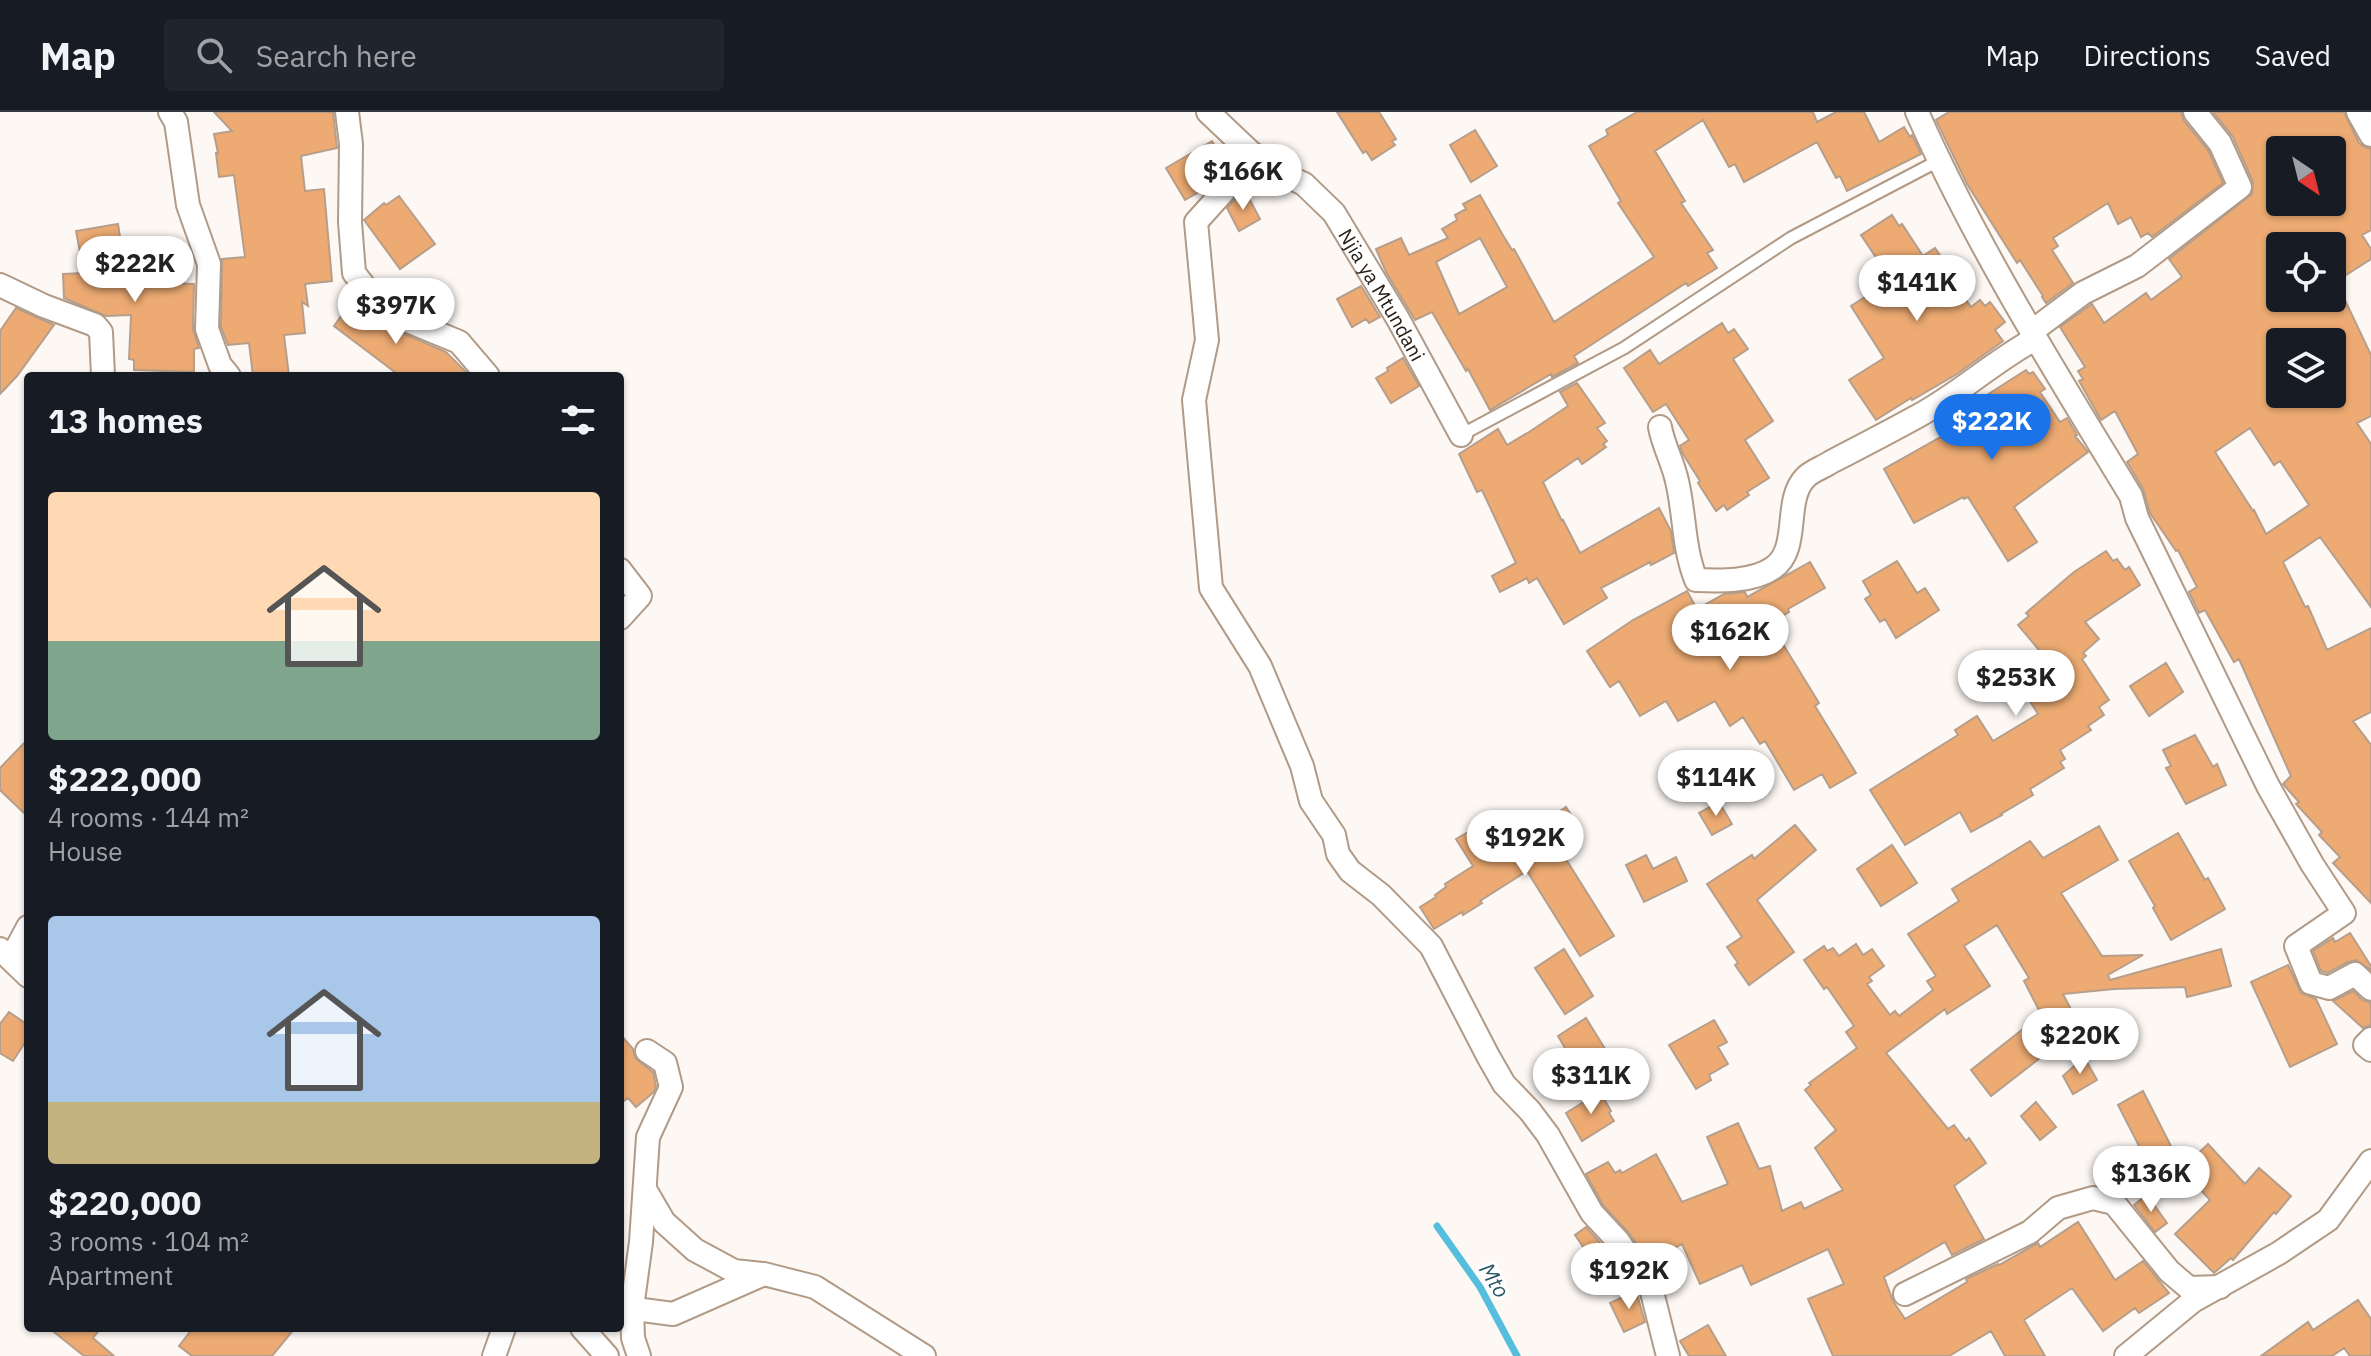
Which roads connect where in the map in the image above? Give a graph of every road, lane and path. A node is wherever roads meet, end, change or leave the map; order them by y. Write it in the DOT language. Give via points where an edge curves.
graph roads {
  1 [pos="170,112"];
  2 [pos="347,112"];
  3 [pos="1208,112"];
  4 [pos="1917,112"];
  5 [pos="2195,112"];
  6 [pos="2358,112"];
  7 [pos="2371,135"];
  8 [pos="1253,154"];
  9 [pos="1938,161"];
  10 [pos="0,285"];
  11 [pos="2033,335"];
  12 [pos="103,372"];
  13 [pos="226,372"];
  14 [pos="485,372"];
  15 [pos="1660,427"];
  16 [pos="1461,435"];
  17 [pos="624,575"];
  18 [pos="624,614"];
  19 [pos="24,932"];
  20 [pos="5,954"];
  21 [pos="24,972"];
  22 [pos="2371,989"];
  23 [pos="2371,1039"];
  24 [pos="2371,1050"];
  25 [pos="647,1051"];
  26 [pos="2371,1161"];
  27 [pos="646,1191"];
  28 [pos="764,1274"];
  29 [pos="2220,1287"];
  30 [pos="1905,1294"];
  31 [pos="626,1308"];
  32 [pos="503,1332"];
  33 [pos="586,1332"];
  34 [pos="494,1356"];
  35 [pos="607,1356"];
  36 [pos="639,1356"];
  37 [pos="924,1356"];
  38 [pos="1668,1356"];
  39 [pos="2126,1356"];
  1 -- 13 [label="street" via="188,205 209,264 207,329"];
  2 -- 14 [label="street" via="354,273 396,316 459,342"];
  3 -- 8 [label="street, Njia ya Mtundani"];
  4 -- 9 [label="street"];
  5 -- 11 [label="street" via="2220,143 2240,187 2137,266 2083,293"];
  6 -- 7 [label="street"];
  8 -- 16 [label="street, Njia ya Mtundani" via="1265,166 1304,184 1334,213"];
  8 -- 38 [label="street" via="1196,222 1207,340 1194,400 1211,588 1260,666 1311,801 1334,835 1338,854 1431,946 1504,1084 1548,1135 1592,1213 1651,1288"];
  9 -- 11 [label="street"];
  9 -- 16 [label="lane" via="1791,238 1624,348"];
  10 -- 12 [label="street" via="95,325 101,332"];
  11 -- 15 [label="street" via="1919,416 1805,477 1780,562 1754,577 1696,580 1687,557 1676,477"];
  11 -- 22 [label="street" via="2131,496 2268,786 2344,913 2296,946 2311,983 2329,988 2355,974"];
  17 -- 18 [label="street" via="640,596"];
  19 -- 20 [label="street"];
  20 -- 21 [label="street"];
  23 -- 24 [label="street" via="2365,1045"];
  25 -- 27 [label="street" via="665,1063 671,1087 648,1137"];
  26 -- 29 [label="street" via="2328,1220"];
  27 -- 28 [label="street" via="664,1222 695,1250 734,1271"];
  27 -- 31 [label="street"];
  28 -- 31 [label="street" via="673,1314"];
  28 -- 37 [label="street" via="815,1287"];
  29 -- 30 [label="street" via="2189,1288 2114,1203 2093,1198 2058,1208 2030,1232"];
  29 -- 39 [label="street" via="2193,1301"];
  31 -- 36 [label="street"];
  32 -- 34 [label="street"];
  33 -- 35 [label="street"];
}
